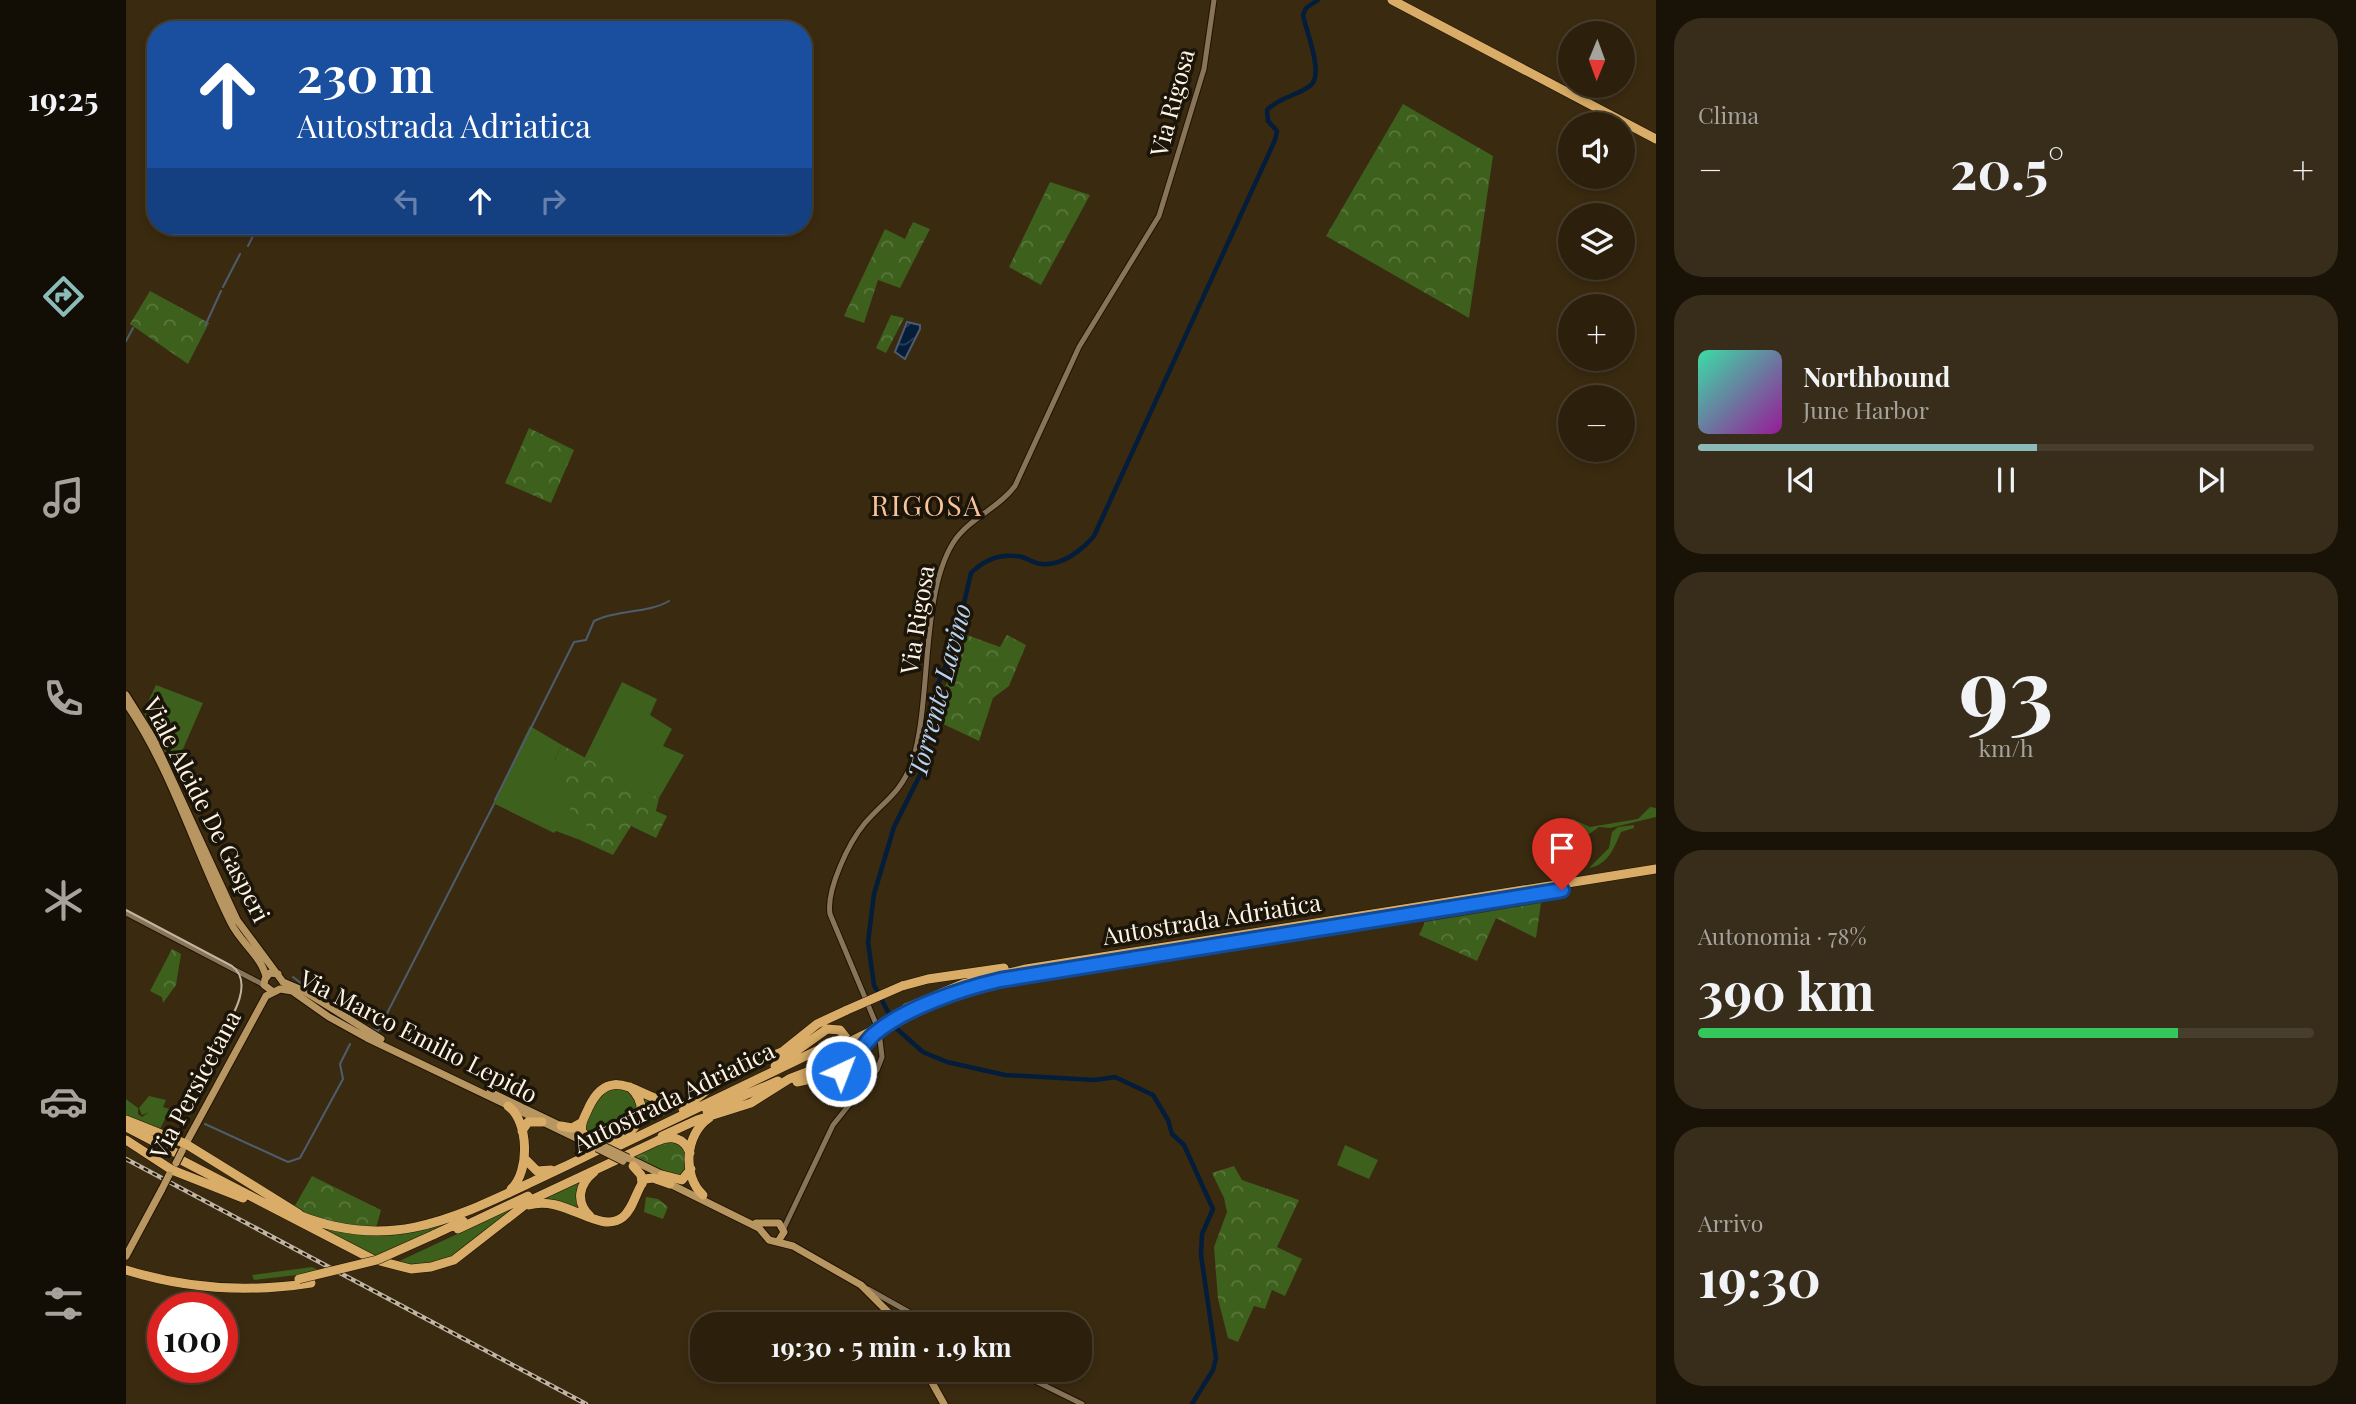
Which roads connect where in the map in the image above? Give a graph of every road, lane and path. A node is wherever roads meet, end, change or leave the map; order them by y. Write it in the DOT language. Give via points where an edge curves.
graph roads {
  1 [pos="1214,0"];
  2 [pos="1392,0"];
  3 [pos="1400,0"];
  4 [pos="1656,133"];
  5 [pos="1656,139"];
  6 [pos="126,695"];
  7 [pos="126,703"];
  8 [pos="1656,869"];
  9 [pos="1656,875"];
  10 [pos="126,913"];
  11 [pos="1058,964"];
  12 [pos="277,972"];
  13 [pos="274,985"];
  14 [pos="906,1011"];
  15 [pos="844,1041"];
  16 [pos="782,1052"];
  17 [pos="629,1087"];
  18 [pos="775,1088"];
  19 [pos="733,1091"];
  20 [pos="700,1098"];
  21 [pos="508,1106"];
  22 [pos="718,1114"];
  23 [pos="689,1118"];
  24 [pos="126,1120"];
  25 [pos="542,1122"];
  26 [pos="581,1123"];
  27 [pos="561,1126"];
  28 [pos="126,1129"];
  29 [pos="522,1137"];
  30 [pos="126,1140"];
  31 [pos="598,1146"];
  32 [pos="690,1153"];
  33 [pos="524,1157"];
  34 [pos="178,1159"];
  35 [pos="628,1159"];
  36 [pos="612,1161"];
  37 [pos="691,1169"];
  38 [pos="662,1175"];
  39 [pos="642,1184"];
  40 [pos="670,1184"];
  41 [pos="703,1195"];
  42 [pos="485,1204"];
  43 [pos="789,1214"];
  44 [pos="594,1220"];
  45 [pos="772,1223"];
  46 [pos="491,1232"];
  47 [pos="764,1233"];
  48 [pos="782,1235"];
  49 [pos="434,1237"];
  50 [pos="128,1253"];
  51 [pos="126,1264"];
  52 [pos="126,1270"];
  53 [pos="852,1280"];
  54 [pos="861,1285"];
  55 [pos="903,1308"];
  56 [pos="886,1312"];
  57 [pos="887,1312"];
  58 [pos="902,1312"];
  59 [pos="910,1312"];
  60 [pos="932,1382"];
  61 [pos="1037,1382"];
  62 [pos="944,1404"];
  63 [pos="1082,1404"];
  1 -- 43 [label="main road, Via Rigosa" via="1204,69 1152,231 1079,347 1015,486 963,529 943,563 912,763 897,794 855,837 829,895 830,914 879,1031 882,1057 877,1070 832,1125"];
  2 -- 5 [label="highway"];
  3 -- 4 [label="highway"];
  6 -- 12 [label="main road, Viale Alcide De Gasperi" via="159,750 237,920"];
  7 -- 13 [label="main road, Viale Alcide De Gasperi" via="152,748 234,930"];
  8 -- 11 [label="highway, Autostrada Adriatica"];
  9 -- 14 [label="highway, Autostrada Adriatica" via="1014,977"];
  10 -- 13 [label="main road, Via Marco Emilio Lepido"];
  11 -- 14 [label="highway, Autostrada Adriatica" via="976,980"];
  11 -- 16 [label="highway, bridge" via="943,976 902,986 817,1024"];
  12 -- 13 [label="main road, Viale Alcide De Gasperi"];
  12 -- 13 [label="main road" via="272,973"];
  13 -- 21 [label="main road, Via Marco Emilio Lepido" via="292,991 367,1038"];
  13 -- 27 [label="main road, Via Marco Emilio Lepido" via="304,991 363,1030"];
  13 -- 34 [label="main road, Via Persicetana"];
  14 -- 15 [label="highway, Autostrada Adriatica, bridge"];
  14 -- 18 [label="highway, bridge" via="871,1038 841,1071"];
  15 -- 19 [label="highway, Autostrada Adriatica"];
  15 -- 23 [label="highway, Autostrada Adriatica"];
  16 -- 20 [label="highway" via="736,1070"];
  16 -- 23 [label="highway" via="823,1027 840,1027 851,1039 849,1057 836,1069 803,1069"];
  17 -- 20 [label="highway" via="674,1106"];
  17 -- 26 [label="highway" via="614,1084 599,1090"];
  17 -- 31 [label="highway" via="641,1101 640,1121 629,1133"];
  18 -- 19 [label="highway" via="842,1057 849,1046 843,1032 824,1030"];
  18 -- 22 [label="highway" via="751,1103"];
  19 -- 49 [label="highway, Autostrada Adriatica"];
  20 -- 31 [label="highway"];
  21 -- 25 [label="main road, Via Marco Emilio Lepido"];
  21 -- 29 [label="highway" via="518,1114"];
  22 -- 32 [label="highway" via="695,1130"];
  22 -- 35 [label="highway" via="687,1124"];
  23 -- 49 [label="highway, Autostrada Adriatica"];
  24 -- 34 [label="highway"];
  25 -- 29 [label="highway" via="524,1125"];
  25 -- 31 [label="main road, Via Marco Emilio Lepido"];
  26 -- 27 [label="highway" via="572,1128"];
  26 -- 31 [label="highway" via="582,1132"];
  27 -- 31 [label="main road, Via Marco Emilio Lepido"];
  28 -- 34 [label="highway"];
  29 -- 33 [label="highway"];
  30 -- 34 [label="highway"];
  31 -- 33 [label="highway" via="545,1172 534,1169"];
  31 -- 35 [label="main road, Via Marco Emilio Lepido, bridge"];
  31 -- 42 [label="highway"];
  32 -- 35 [label="highway" via="684,1143 669,1137"];
  32 -- 37 [label="highway"];
  33 -- 42 [label="highway" via="517,1183"];
  34 -- 42 [label="highway" via="306,1218 362,1230 408,1229 443,1222"];
  34 -- 46 [label="highway" via="383,1264 431,1268 454,1260"];
  34 -- 50 [label="main road, Via Persicetana, bridge"];
  35 -- 36 [label="highway"];
  35 -- 38 [label="main road, Via Marco Emilio Lepido"];
  35 -- 39 [label="highway" via="641,1175"];
  35 -- 40 [label="main road, Via Marco Emilio Lepido"];
  36 -- 44 [label="highway" via="589,1176 582,1187 581,1203"];
  36 -- 46 [label="highway" via="531,1199"];
  37 -- 38 [label="highway" via="682,1180"];
  37 -- 41 [label="highway" via="694,1186"];
  38 -- 41 [label="main road, Via Marco Emilio Lepido"];
  39 -- 40 [label="highway" via="651,1177"];
  39 -- 44 [label="highway" via="624,1216 609,1223"];
  40 -- 47 [label="main road, Via Marco Emilio Lepido"];
  41 -- 45 [label="main road, Via Marco Emilio Lepido" via="760,1224"];
  43 -- 45 [label="main road"];
  43 -- 48 [label="main road, Via Rigosa"];
  44 -- 46 [label="highway" via="561,1205 541,1202 520,1209"];
  45 -- 47 [label="main road"];
  45 -- 48 [label="main road"];
  47 -- 48 [label="main road, Via Marco Emilio Lepido" via="769,1240"];
  48 -- 53 [label="main road"];
  49 -- 51 [label="highway, Autostrada Adriatica, bridge" via="377,1260 299,1279 217,1282"];
  49 -- 52 [label="highway, Autostrada Adriatica" via="379,1265 311,1283 261,1289 175,1283"];
  53 -- 54 [label="main road"];
  53 -- 56 [label="main road"];
  54 -- 55 [label="main road"];
  54 -- 57 [label="main road"];
  55 -- 58 [label="main road"];
  55 -- 59 [label="main road"];
  60 -- 62 [label="main road"];
  61 -- 63 [label="main road"];
}
